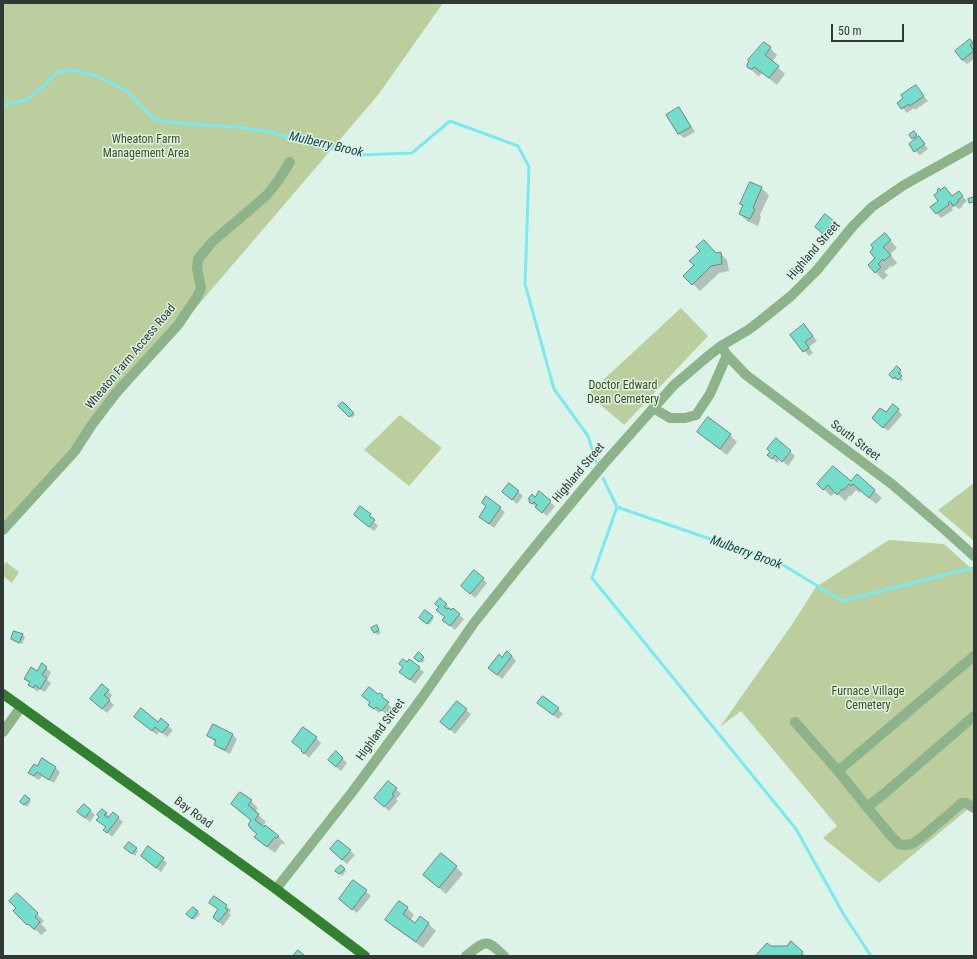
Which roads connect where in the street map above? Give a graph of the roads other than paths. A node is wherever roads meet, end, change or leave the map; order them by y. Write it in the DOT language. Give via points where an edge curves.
graph roads {
  1 [pos="974,146"];
  2 [pos="290,162"];
  3 [pos="721,346"];
  4 [pos="726,355"];
  5 [pos="653,408"];
  6 [pos="3,530"];
  7 [pos="974,556"];
  8 [pos="974,656"];
  9 [pos="3,694"];
  10 [pos="21,707"];
  11 [pos="974,716"];
  12 [pos="795,722"];
  13 [pos="3,732"];
  14 [pos="838,771"];
  15 [pos="867,807"];
  16 [pos="974,808"];
  17 [pos="276,889"];
  18 [pos="365,956"];
  19 [pos="466,956"];
  20 [pos="504,956"];
  1 -- 3 [label="street, Highland Street" via="904,185 872,207 791,296 748,330"];
  2 -- 6 [label="street, Wheaton Farm Access Road" via="266,196 212,242 198,259 200,288 197,297 178,325 116,393 75,451"];
  3 -- 4 [label="street, South Street"];
  3 -- 5 [label="street, Highland Street" via="687,373"];
  4 -- 5 [label="street" via="710,394 696,415 670,418"];
  4 -- 7 [label="street, South Street" via="746,375 893,485"];
  5 -- 17 [label="street, Highland Street" via="597,472 474,623 353,791"];
  8 -- 14 [label="street"];
  9 -- 10 [label="main road, Bay Road"];
  10 -- 13 [label="street"];
  10 -- 17 [label="main road, Bay Road"];
  11 -- 15 [label="street"];
  12 -- 14 [label="street"];
  14 -- 15 [label="street"];
  15 -- 16 [label="street" via="892,837 904,845 912,844 922,837 962,803"];
  17 -- 18 [label="main road, Bay Road"];
  19 -- 20 [label="street" via="482,944 488,943"];
}
